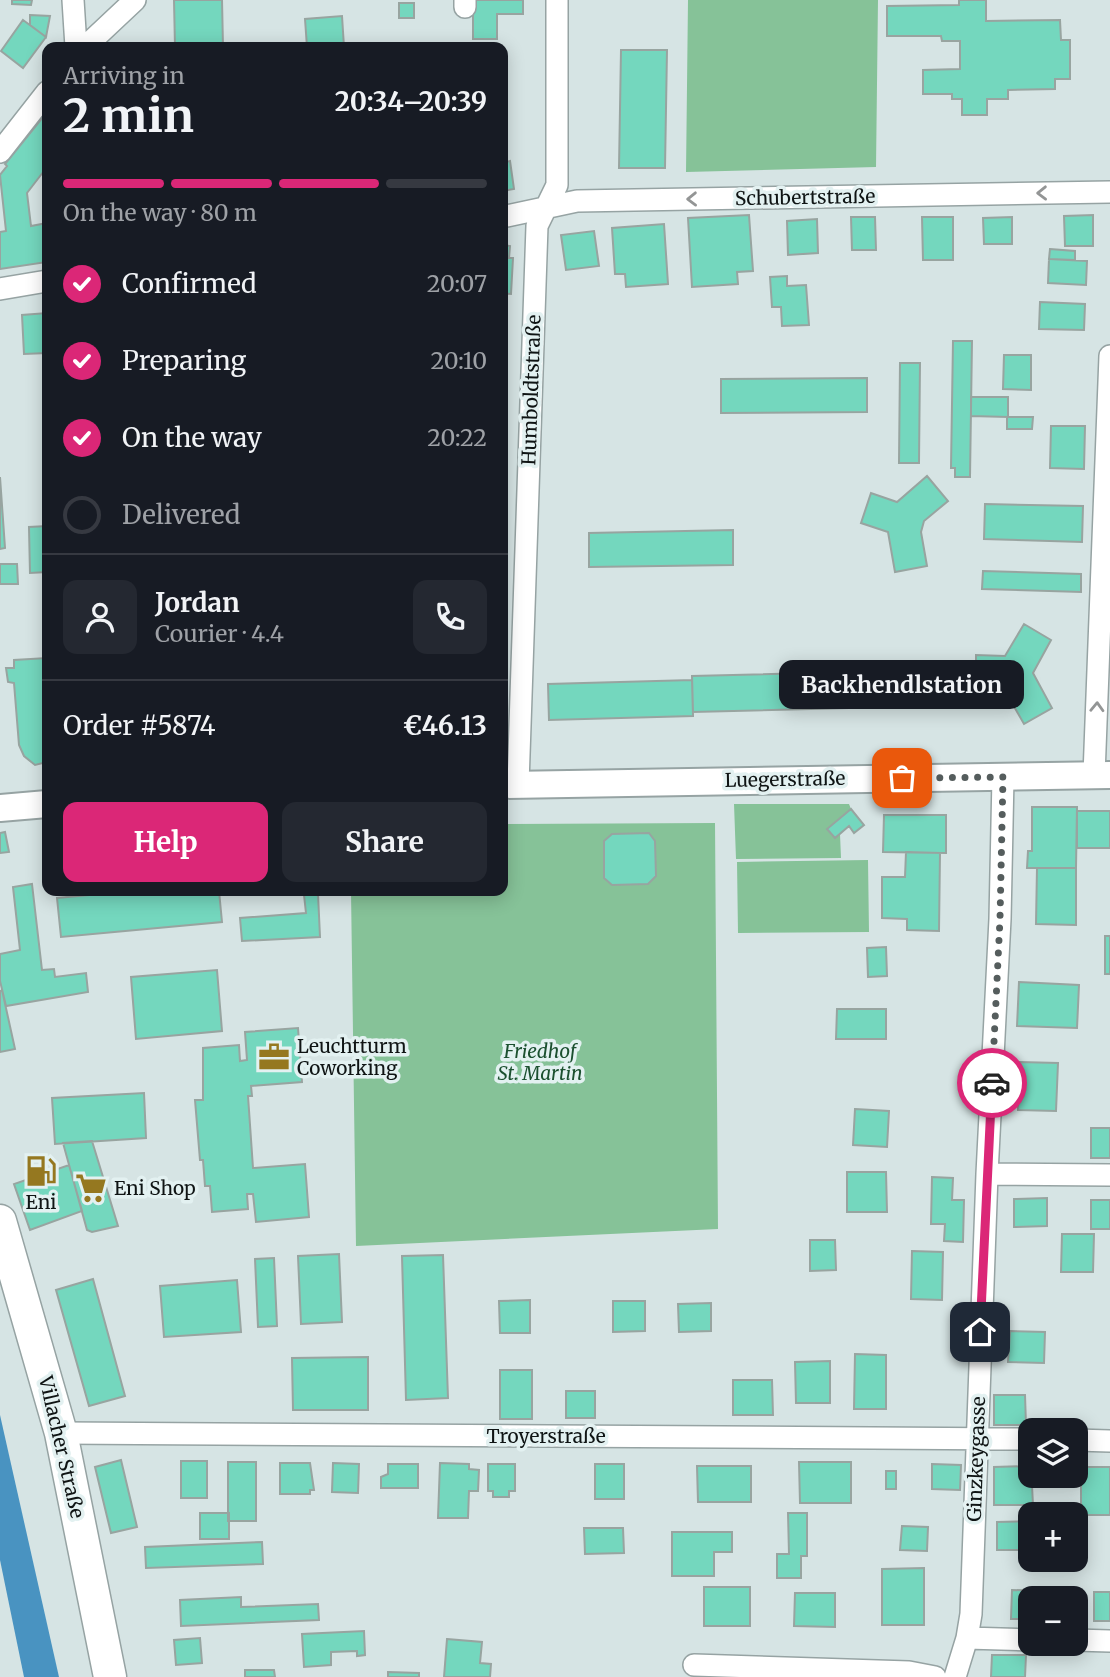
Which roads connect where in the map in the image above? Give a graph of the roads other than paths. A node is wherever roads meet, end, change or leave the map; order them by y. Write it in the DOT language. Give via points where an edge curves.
graph roads {
  1 [pos="73,0"];
  2 [pos="135,0"];
  3 [pos="557,0"];
  4 [pos="76,42"];
  5 [pos="90,42"];
  6 [pos="42,98"];
  7 [pos="0,152"];
  8 [pos="1110,192"];
  9 [pos="546,207"];
  10 [pos="508,216"];
  11 [pos="42,282"];
  12 [pos="0,289"];
  13 [pos="1110,356"];
  14 [pos="1102,775"];
  15 [pos="1003,777"];
  16 [pos="510,784"];
  17 [pos="42,804"];
  18 [pos="0,808"];
  19 [pos="987,1174"];
  20 [pos="1110,1175"];
  21 [pos="0,1221"];
  22 [pos="61,1433"];
  23 [pos="976,1438"];
  24 [pos="1018,1439"];
  25 [pos="1088,1440"];
  26 [pos="1110,1441"];
  27 [pos="968,1639"];
  28 [pos="1018,1640"];
  29 [pos="1088,1640"];
  30 [pos="1110,1641"];
  31 [pos="694,1665"];
  32 [pos="110,1677"];
  33 [pos="935,1677"];
  34 [pos="955,1677"];
  1 -- 4 [label="street"];
  2 -- 5 [label="street"];
  3 -- 9 [label="street, Humboldtstraße" via="557,185"];
  6 -- 7 [label="street"];
  8 -- 9 [label="street, Schubertstraße, one-way" via="599,201"];
  9 -- 10 [label="street, Schubertstraße"];
  9 -- 16 [label="street, Humboldtstraße" via="537,226"];
  11 -- 12 [label="street"];
  14 -- 13 [label="street, one-way"];
  14 -- 15 [label="street, Luegerstraße"];
  15 -- 16 [label="street, Luegerstraße"];
  15 -- 19 [label="street, Ginzkeygasse"];
  17 -- 18 [label="street"];
  19 -- 20 [label="street"];
  19 -- 23 [label="street, Ginzkeygasse"];
  21 -- 22 [label="main road, Villacher Straße"];
  22 -- 23 [label="street, Troyerstraße"];
  22 -- 32 [label="main road, Villacher Straße"];
  23 -- 24 [label="street, Troyerstraße"];
  23 -- 27 [label="street, Ginzkeygasse"];
  25 -- 26 [label="street"];
  27 -- 28 [label="street"];
  27 -- 34 [label="street, Ginzkeygasse"];
  29 -- 30 [label="street"];
  31 -- 33 [label="street" via="909,1672"];
}
